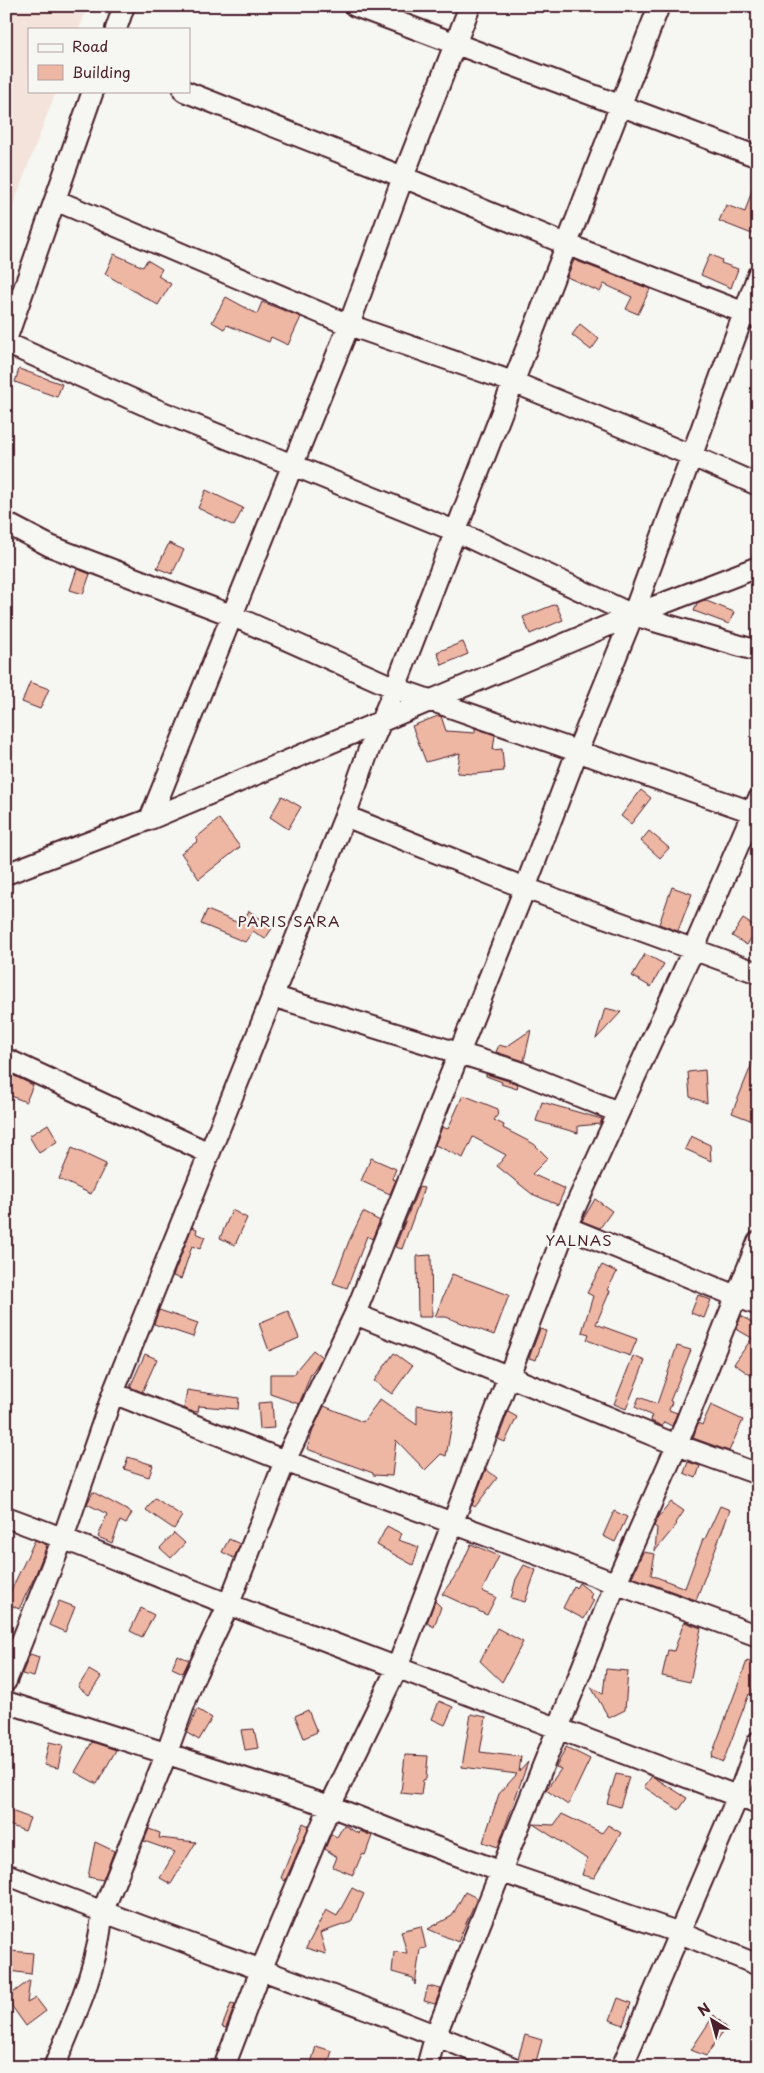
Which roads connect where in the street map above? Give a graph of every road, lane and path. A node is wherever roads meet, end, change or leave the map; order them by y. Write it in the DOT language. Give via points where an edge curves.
graph roads {
  1 [pos="124,6"];
  2 [pos="355,6"];
  3 [pos="470,6"];
  4 [pos="659,6"];
  5 [pos="116,28"];
  6 [pos="456,45"];
  7 [pos="93,92"];
  8 [pos="187,92"];
  9 [pos="620,105"];
  10 [pos="758,157"];
  11 [pos="403,177"];
  12 [pos="55,200"];
  13 [pos="566,244"];
  14 [pos="758,275"];
  15 [pos="751,315"];
  16 [pos="350,325"];
  17 [pos="6,341"];
  18 [pos="513,382"];
  19 [pos="690,454"];
  20 [pos="292,466"];
  21 [pos="758,485"];
  22 [pos="6,523"];
  23 [pos="455,531"];
  24 [pos="758,567"];
  25 [pos="231,615"];
  26 [pos="633,615"];
  27 [pos="758,651"];
  28 [pos="395,688"];
  29 [pos="432,700"];
  30 [pos="381,722"];
  31 [pos="577,752"];
  32 [pos="756,809"];
  33 [pos="345,816"];
  34 [pos="150,820"];
  35 [pos="6,874"];
  36 [pos="525,888"];
  37 [pos="692,950"];
  38 [pos="758,973"];
  39 [pos="272,996"];
  40 [pos="459,1052"];
  41 [pos="6,1059"];
  42 [pos="618,1112"];
  43 [pos="209,1153"];
  44 [pos="566,1227"];
  45 [pos="758,1242"];
  46 [pos="736,1295"];
  47 [pos="758,1305"];
  48 [pos="355,1314"];
  49 [pos="509,1377"];
  50 [pos="113,1393"];
  51 [pos="677,1445"];
  52 [pos="285,1461"];
  53 [pos="758,1474"];
  54 [pos="6,1517"];
  55 [pos="454,1522"];
  56 [pos="63,1538"];
  57 [pos="616,1583"];
  58 [pos="228,1606"];
  59 [pos="758,1636"];
  60 [pos="398,1668"];
  61 [pos="6,1681"];
  62 [pos="6,1702"];
  63 [pos="558,1730"];
  64 [pos="758,1742"];
  65 [pos="166,1754"];
  66 [pos="738,1796"];
  67 [pos="758,1804"];
  68 [pos="330,1806"];
  69 [pos="502,1872"];
  70 [pos="6,1874"];
  71 [pos="102,1913"];
  72 [pos="680,1933"];
  73 [pos="758,1966"];
  74 [pos="261,1970"];
  75 [pos="436,2034"];
  76 [pos="54,2067"];
  77 [pos="224,2067"];
  78 [pos="427,2067"];
  79 [pos="511,2067"];
  80 [pos="622,2067"];
  1 -- 5 [label="street"];
  2 -- 6 [label="street"];
  3 -- 6 [label="street"];
  4 -- 9 [label="street"];
  6 -- 9 [label="street"];
  6 -- 11 [label="street"];
  7 -- 12 [label="street"];
  8 -- 11 [label="street"];
  9 -- 10 [label="street"];
  9 -- 13 [label="street"];
  11 -- 13 [label="street"];
  11 -- 16 [label="street"];
  12 -- 16 [label="street"];
  12 -- 17 [label="street"];
  13 -- 15 [label="street"];
  13 -- 18 [label="street"];
  14 -- 15 [label="street"];
  15 -- 19 [label="street"];
  16 -- 18 [label="street"];
  16 -- 20 [label="street"];
  17 -- 20 [label="street" via="145,405"];
  18 -- 19 [label="street"];
  18 -- 23 [label="street"];
  19 -- 21 [label="street"];
  19 -- 26 [label="street"];
  20 -- 23 [label="street"];
  20 -- 25 [label="street"];
  22 -- 25 [label="street" via="81,559"];
  23 -- 26 [label="street"];
  23 -- 28 [label="street"];
  24 -- 26 [label="street"];
  25 -- 28 [label="street"];
  25 -- 34 [label="street"];
  26 -- 27 [label="street"];
  26 -- 29 [label="street"];
  26 -- 31 [label="street"];
  28 -- 29 [label="street"];
  28 -- 30 [label="street"];
  29 -- 30 [label="street"];
  29 -- 31 [label="street"];
  30 -- 33 [label="street"];
  30 -- 34 [label="street"];
  31 -- 32 [label="street"];
  31 -- 36 [label="street"];
  32 -- 37 [label="street"];
  33 -- 36 [label="street"];
  33 -- 39 [label="street"];
  34 -- 35 [label="street"];
  36 -- 37 [label="street"];
  36 -- 40 [label="street"];
  37 -- 38 [label="street"];
  37 -- 42 [label="street"];
  39 -- 40 [label="street"];
  39 -- 43 [label="street"];
  40 -- 42 [label="street" via="517,1071"];
  40 -- 48 [label="street"];
  41 -- 43 [label="street"];
  42 -- 44 [label="street"];
  43 -- 50 [label="street"];
  44 -- 46 [label="street"];
  44 -- 49 [label="street"];
  45 -- 46 [label="street"];
  46 -- 47 [label="street"];
  46 -- 51 [label="street"];
  48 -- 49 [label="street"];
  48 -- 52 [label="street"];
  49 -- 51 [label="street"];
  49 -- 55 [label="street"];
  50 -- 52 [label="street"];
  50 -- 56 [label="street"];
  51 -- 53 [label="street"];
  51 -- 57 [label="street"];
  52 -- 55 [label="street"];
  52 -- 58 [label="street"];
  54 -- 56 [label="street"];
  55 -- 57 [label="street"];
  55 -- 60 [label="street"];
  56 -- 58 [label="street"];
  56 -- 61 [label="street"];
  57 -- 59 [label="street"];
  57 -- 63 [label="street"];
  58 -- 60 [label="street"];
  58 -- 65 [label="street" via="193,1680"];
  60 -- 63 [label="street"];
  60 -- 68 [label="street"];
  62 -- 65 [label="street"];
  63 -- 66 [label="street"];
  63 -- 69 [label="street"];
  64 -- 66 [label="street"];
  65 -- 68 [label="street"];
  65 -- 71 [label="street"];
  66 -- 67 [label="street"];
  66 -- 72 [label="street"];
  68 -- 69 [label="street"];
  68 -- 74 [label="street"];
  69 -- 72 [label="street"];
  69 -- 75 [label="street"];
  70 -- 71 [label="street"];
  71 -- 74 [label="street"];
  71 -- 76 [label="street" via="101,1936 93,1964"];
  72 -- 73 [label="street"];
  72 -- 80 [label="street"];
  74 -- 75 [label="street"];
  74 -- 77 [label="street"];
  75 -- 78 [label="street"];
  75 -- 79 [label="street"];
}
